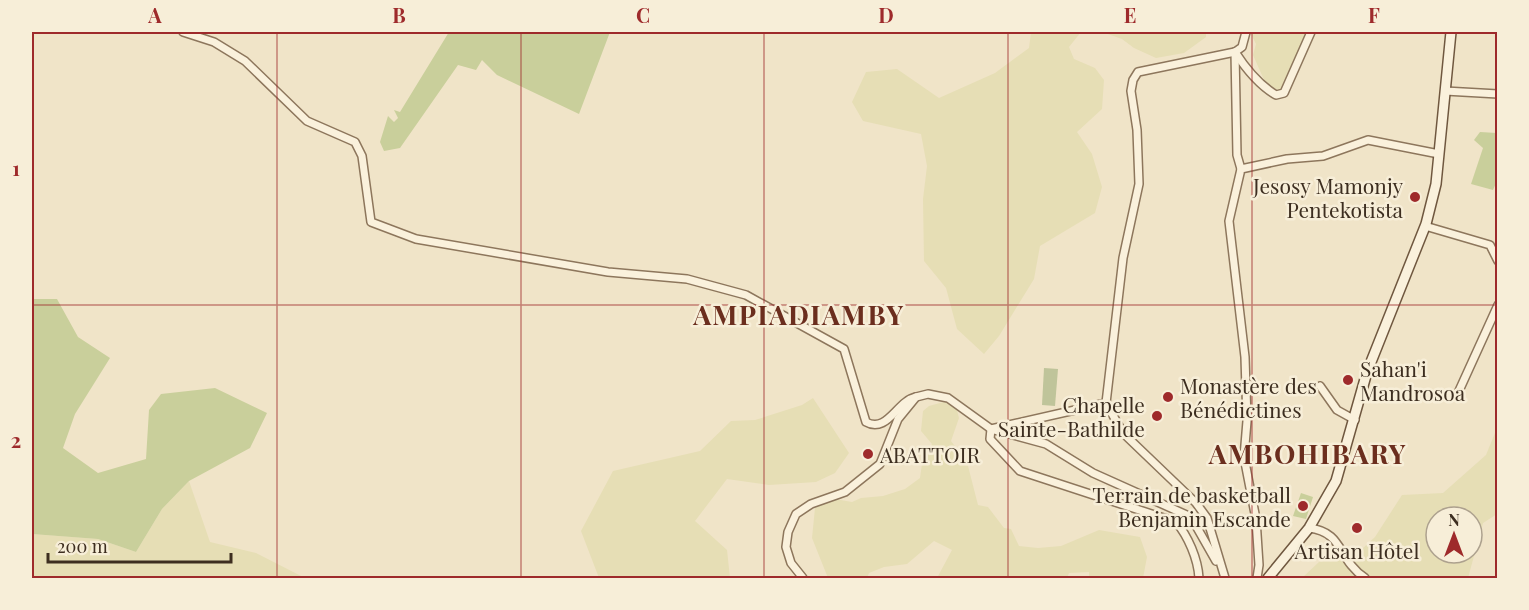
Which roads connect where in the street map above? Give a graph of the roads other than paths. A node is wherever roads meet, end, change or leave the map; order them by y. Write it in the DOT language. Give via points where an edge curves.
graph roads {
  1 [pos="183,32"];
  2 [pos="1246,32"];
  3 [pos="1311,32"];
  4 [pos="1451,32"];
  5 [pos="1235,52"];
  6 [pos="1445,91"];
  7 [pos="1497,94"];
  8 [pos="1439,153"];
  9 [pos="1240,169"];
  10 [pos="1425,226"];
  11 [pos="1497,261"];
  12 [pos="1497,305"];
  13 [pos="1320,387"];
  14 [pos="1458,393"];
  15 [pos="916,397"];
  16 [pos="1106,403"];
  17 [pos="1355,420"];
  18 [pos="991,429"];
  19 [pos="1309,528"];
  20 [pos="1225,578"];
  21 [pos="803,579"];
  22 [pos="1199,579"];
  23 [pos="1257,579"];
  24 [pos="1268,579"];
  25 [pos="1365,579"];
  1 -- 15 [label="street" via="214,42 245,61 307,121 355,142 362,156 371,222 416,239 608,272 687,279 746,295 844,349 866,422 881,425 909,398"];
  2 -- 5 [label="street" via="1242,46"];
  3 -- 5 [label="street" via="1284,93 1276,95 1268,90"];
  4 -- 6 [label="street"];
  5 -- 9 [label="street"];
  5 -- 16 [label="street" via="1138,72 1133,80 1139,184 1123,258"];
  6 -- 7 [label="street"];
  6 -- 8 [label="street"];
  8 -- 9 [label="street" via="1368,140 1323,156"];
  8 -- 10 [label="street"];
  9 -- 23 [label="street" via="1229,221 1245,357 1244,457 1256,519"];
  10 -- 11 [label="street" via="1490,245"];
  10 -- 17 [label="street" via="1367,372"];
  12 -- 14 [label="street"];
  13 -- 17 [label="street" via="1337,410"];
  15 -- 18 [label="street" via="928,394 948,398"];
  15 -- 21 [label="street" via="898,419 880,464 845,492 796,514 786,547 791,563"];
  16 -- 18 [label="street"];
  16 -- 20 [label="street" via="1123,433 1207,518"];
  17 -- 19 [label="street" via="1336,482"];
  18 -- 20 [label="street" via="1046,444 1093,473 1191,517"];
  18 -- 22 [label="street" via="990,439 1020,471 1176,522 1198,568"];
  19 -- 24 [label="street"];
  19 -- 25 [label="street" via="1333,537 1352,570"];
}
